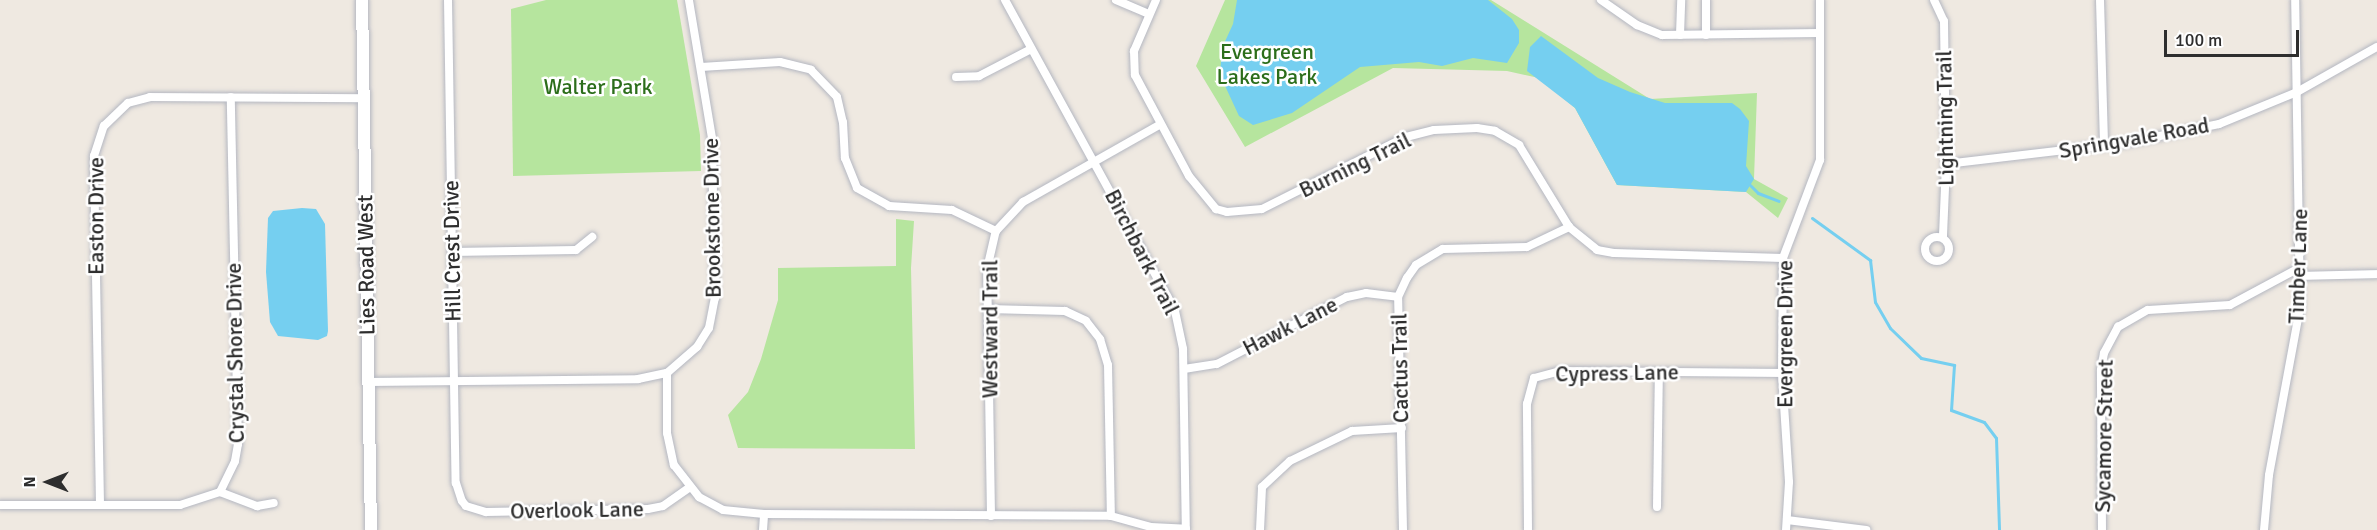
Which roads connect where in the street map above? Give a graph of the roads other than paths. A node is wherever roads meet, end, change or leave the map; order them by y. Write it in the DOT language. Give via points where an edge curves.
graph roads {
  1 [pos="362,0"];
  2 [pos="448,0"];
  3 [pos="689,0"];
  4 [pos="1005,0"];
  5 [pos="1116,0"];
  6 [pos="1155,0"];
  7 [pos="1601,0"];
  8 [pos="1681,0"];
  9 [pos="1706,0"];
  10 [pos="1820,0"];
  11 [pos="1934,0"];
  12 [pos="2100,0"];
  13 [pos="2295,0"];
  14 [pos="1149,14"];
  15 [pos="1820,33"];
  16 [pos="1680,35"];
  17 [pos="1706,35"];
  18 [pos="2377,47"];
  19 [pos="1031,49"];
  20 [pos="701,67"];
  21 [pos="956,77"];
  22 [pos="2297,92"];
  23 [pos="231,97"];
  24 [pos="363,98"];
  25 [pos="1160,125"];
  26 [pos="2104,146"];
  27 [pos="1094,161"];
  28 [pos="1946,164"];
  29 [pos="1569,227"];
  30 [pos="996,231"];
  31 [pos="592,237"];
  32 [pos="1942,237"];
  33 [pos="452,252"];
  34 [pos="1783,258"];
  35 [pos="2301,272"];
  36 [pos="2377,274"];
  37 [pos="1398,297"];
  38 [pos="988,309"];
  39 [pos="1184,369"];
  40 [pos="1659,372"];
  41 [pos="667,373"];
  42 [pos="1782,373"];
  43 [pos="368,381"];
  44 [pos="454,381"];
  45 [pos="1402,428"];
  46 [pos="689,489"];
  47 [pos="220,492"];
  48 [pos="462,501"];
  49 [pos="274,503"];
  50 [pos="100,504"];
  51 [pos="0,505"];
  52 [pos="1657,507"];
  53 [pos="764,514"];
  54 [pos="991,516"];
  55 [pos="1111,516"];
  56 [pos="1786,525"];
  57 [pos="371,530"];
  58 [pos="763,530"];
  59 [pos="1186,530"];
  60 [pos="1260,530"];
  61 [pos="1403,530"];
  62 [pos="1528,530"];
  63 [pos="1866,530"];
  64 [pos="2103,530"];
  65 [pos="2264,530"];
  1 -- 24 [label="street, Lies Road West"];
  2 -- 33 [label="street, Hill Crest Drive"];
  3 -- 20 [label="street, Brookstone Drive"];
  4 -- 19 [label="street, Birchbark Trail"];
  5 -- 14 [label="street"];
  6 -- 14 [label="street, Burning Trail"];
  7 -- 16 [label="street" via="1646,30"];
  8 -- 16 [label="street"];
  9 -- 17 [label="street"];
  10 -- 15 [label="street, Evergreen Drive"];
  11 -- 28 [label="street, Lightning Trail" via="1944,21"];
  12 -- 26 [label="street"];
  13 -- 22 [label="street, Timber Lane"];
  14 -- 25 [label="street, Burning Trail" via="1133,63 1139,87"];
  15 -- 17 [label="street"];
  15 -- 34 [label="street, Evergreen Drive" via="1820,160"];
  16 -- 17 [label="street"];
  18 -- 22 [label="street, Springvale Road"];
  19 -- 21 [label="street" via="979,76"];
  19 -- 27 [label="street, Birchbark Trail"];
  20 -- 30 [label="street" via="780,62 811,70 837,97 845,158 857,188 889,206 952,210"];
  20 -- 41 [label="street, Brookstone Drive" via="712,138 713,312 697,347"];
  22 -- 26 [label="street, Springvale Road" via="2219,124"];
  22 -- 35 [label="street, Timber Lane"];
  23 -- 24 [label="street, Easton Drive"];
  23 -- 47 [label="street, Crystal Shore Drive" via="237,444"];
  23 -- 50 [label="street, Easton Drive" via="142,98 123,107 104,126 97,141"];
  24 -- 43 [label="street, Lies Road West"];
  25 -- 27 [label="street, Westward Trail"];
  25 -- 29 [label="street, Burning Trail" via="1208,203 1227,212 1268,207 1406,137 1452,128 1487,129 1519,145"];
  26 -- 28 [label="street, Springvale Road"];
  27 -- 30 [label="street, Westward Trail" via="1023,202"];
  27 -- 39 [label="street, Birchbark Trail" via="1171,300 1182,340"];
  28 -- 32 [label="street, Lightning Trail"];
  29 -- 34 [label="street, Burning Trail" via="1588,245 1614,253"];
  29 -- 37 [label="street, Cactus Trail" via="1527,247 1457,246 1436,251 1416,265"];
  30 -- 38 [label="street, Westward Trail" via="987,260"];
  31 -- 33 [label="street" via="576,250"];
  33 -- 44 [label="street, Hill Crest Drive"];
  34 -- 42 [label="street, Evergreen Drive"];
  35 -- 36 [label="street, Sycamore Street"];
  35 -- 64 [label="street, Sycamore Street" via="2230,305 2148,310 2118,327 2104,353 2101,370"];
  35 -- 65 [label="street, Timber Lane" via="2298,324 2272,456"];
  37 -- 39 [label="street, Hawk Lane" via="1366,293 1347,297 1217,364"];
  37 -- 45 [label="street, Cactus Trail"];
  38 -- 54 [label="street, Westward Trail"];
  38 -- 55 [label="street" via="1065,310 1086,321 1100,339 1108,365"];
  39 -- 59 [label="street, Birchbark Trail"];
  40 -- 42 [label="street, Cypress Lane"];
  40 -- 52 [label="street"];
  40 -- 62 [label="street, Cypress Lane" via="1560,371 1534,378 1527,404"];
  41 -- 44 [label="street, Brookstone Drive" via="638,379"];
  41 -- 46 [label="street" via="669,446 674,465"];
  42 -- 56 [label="street, Evergreen Drive" via="1789,482"];
  43 -- 44 [label="street, Brookstone Drive"];
  43 -- 57 [label="street, Lies Road West"];
  44 -- 48 [label="street, Hill Crest Drive" via="456,483"];
  45 -- 60 [label="street" via="1343,434 1290,461 1262,487"];
  45 -- 61 [label="street, Cactus Trail"];
  46 -- 48 [label="street, Overlook Lane" via="663,506 648,509 486,512"];
  46 -- 53 [label="street" via="723,510"];
  47 -- 49 [label="street" via="256,506"];
  47 -- 50 [label="street" via="180,505"];
  50 -- 51 [label="street"];
  53 -- 54 [label="street"];
  53 -- 58 [label="street"];
  54 -- 55 [label="street"];
  55 -- 59 [label="street" via="1151,527"];
  56 -- 63 [label="street"];
}
